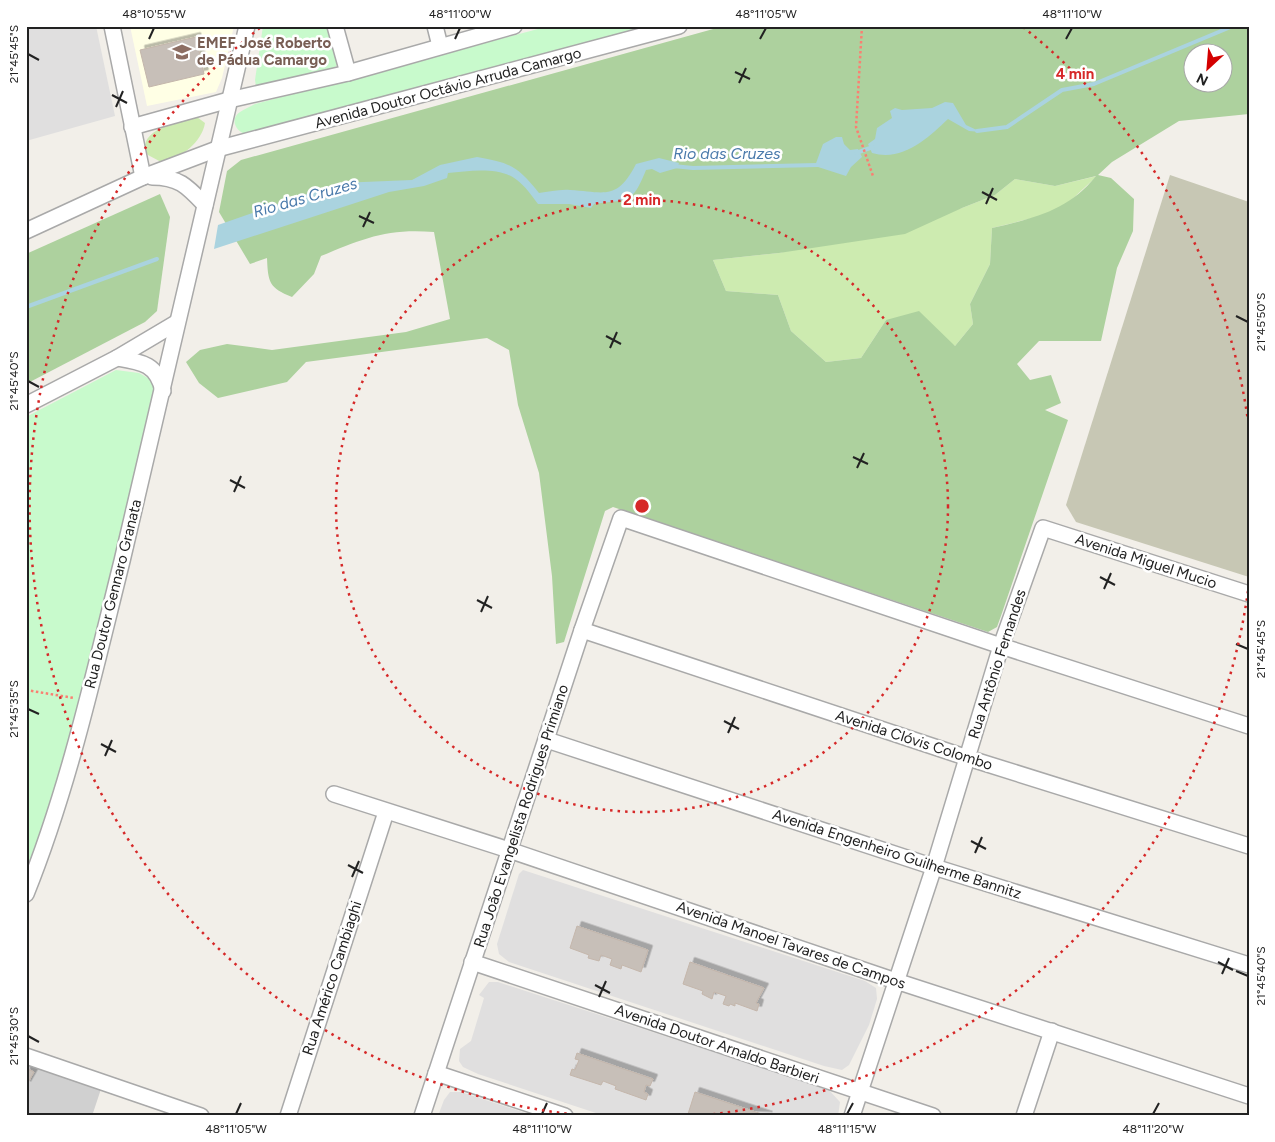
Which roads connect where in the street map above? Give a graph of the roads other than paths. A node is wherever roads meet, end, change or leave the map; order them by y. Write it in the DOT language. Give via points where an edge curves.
graph roads {
  1 [pos="112,26"];
  2 [pos="246,26"];
  3 [pos="335,26"];
  4 [pos="435,26"];
  5 [pos="514,26"];
  6 [pos="679,26"];
  7 [pos="440,46"];
  8 [pos="348,73"];
  9 [pos="229,100"];
  10 [pos="132,126"];
  11 [pos="217,149"];
  12 [pos="143,177"];
  13 [pos="204,209"];
  14 [pos="26,231"];
  15 [pos="176,323"];
  16 [pos="117,358"];
  17 [pos="163,391"];
  18 [pos="26,405"];
  19 [pos="1043,528"];
  20 [pos="1249,594"];
  21 [pos="582,630"];
  22 [pos="1001,646"];
  23 [pos="1249,726"];
  24 [pos="547,740"];
  25 [pos="968,758"];
  26 [pos="334,794"];
  27 [pos="386,812"];
  28 [pos="1249,846"];
  29 [pos="509,850"];
  30 [pos="934,867"];
  31 [pos="26,894"];
  32 [pos="472,962"];
  33 [pos="1249,965"];
  34 [pos="896,981"];
  35 [pos="1052,1031"];
  36 [pos="26,1056"];
  37 [pos="436,1073"];
  38 [pos="860,1092"];
  39 [pos="1249,1096"];
  40 [pos="201,1116"];
  41 [pos="288,1116"];
  42 [pos="422,1116"];
  43 [pos="565,1116"];
  44 [pos="852,1116"];
  45 [pos="933,1116"];
  46 [pos="1024,1116"];
  1 -- 10 [label="street"];
  2 -- 9 [label="street"];
  3 -- 8 [label="street"];
  4 -- 7 [label="street"];
  5 -- 7 [label="street"];
  6 -- 11 [label="street, Avenida Doutor Octávio Arruda Camargo"];
  7 -- 8 [label="street"];
  8 -- 9 [label="street"];
  9 -- 10 [label="street"];
  9 -- 11 [label="street"];
  10 -- 12 [label="street"];
  11 -- 12 [label="street, Avenida Doutor Octávio Arruda Camargo"];
  11 -- 13 [label="street"];
  12 -- 13 [label="street" via="170,177 182,183"];
  12 -- 14 [label="street, Avenida Doutor Octávio Arruda Camargo"];
  13 -- 15 [label="street, Rua Doutor Gennaro Granata"];
  15 -- 16 [label="street"];
  15 -- 17 [label="street, Rua Doutor Gennaro Granata"];
  16 -- 17 [label="street" via="136,361 154,370"];
  16 -- 18 [label="street"];
  17 -- 31 [label="street, Rua Doutor Gennaro Granata" via="88,701 44,850"];
  19 -- 20 [label="street, Avenida Miguel Mucio"];
  19 -- 22 [label="street, Rua Antônio Fernandes"];
  21 -- 22 [label="street, Rua João Evangelista Rodrigues Primiano" via="621,518"];
  21 -- 24 [label="street, Rua João Evangelista Rodrigues Primiano"];
  21 -- 25 [label="street, Avenida Clóvis Colombo"];
  22 -- 23 [label="street"];
  22 -- 25 [label="street, Rua Antônio Fernandes"];
  24 -- 29 [label="street, Rua João Evangelista Rodrigues Primiano"];
  24 -- 30 [label="street, Avenida Engenheiro Guilherme Bannitz"];
  25 -- 28 [label="street, Avenida Clóvis Colombo"];
  25 -- 30 [label="street, Rua Antônio Fernandes"];
  26 -- 27 [label="street, Avenida Manoel Tavares de Campos"];
  27 -- 29 [label="street, Avenida Manoel Tavares de Campos"];
  27 -- 41 [label="street, Rua Américo Cambiaghi"];
  29 -- 32 [label="street, Rua João Evangelista Rodrigues Primiano"];
  29 -- 34 [label="street, Avenida Manoel Tavares de Campos"];
  30 -- 33 [label="street, Avenida Engenheiro Guilherme Bannitz"];
  30 -- 34 [label="street, Rua Antônio Fernandes"];
  32 -- 37 [label="street, Rua João Evangelista Rodrigues Primiano"];
  32 -- 38 [label="street, Avenida Doutor Arnaldo Barbieri"];
  34 -- 35 [label="street, Avenida Manoel Tavares de Campos"];
  34 -- 38 [label="street, Rua Antônio Fernandes"];
  35 -- 39 [label="street, Avenida Manoel Tavares de Campos"];
  35 -- 46 [label="street"];
  36 -- 40 [label="street"];
  37 -- 42 [label="street, Rua João Evangelista Rodrigues Primiano"];
  37 -- 43 [label="street"];
  38 -- 44 [label="street, Rua Antônio Fernandes"];
  38 -- 45 [label="street, Avenida Doutor Arnaldo Barbieri"];
}
